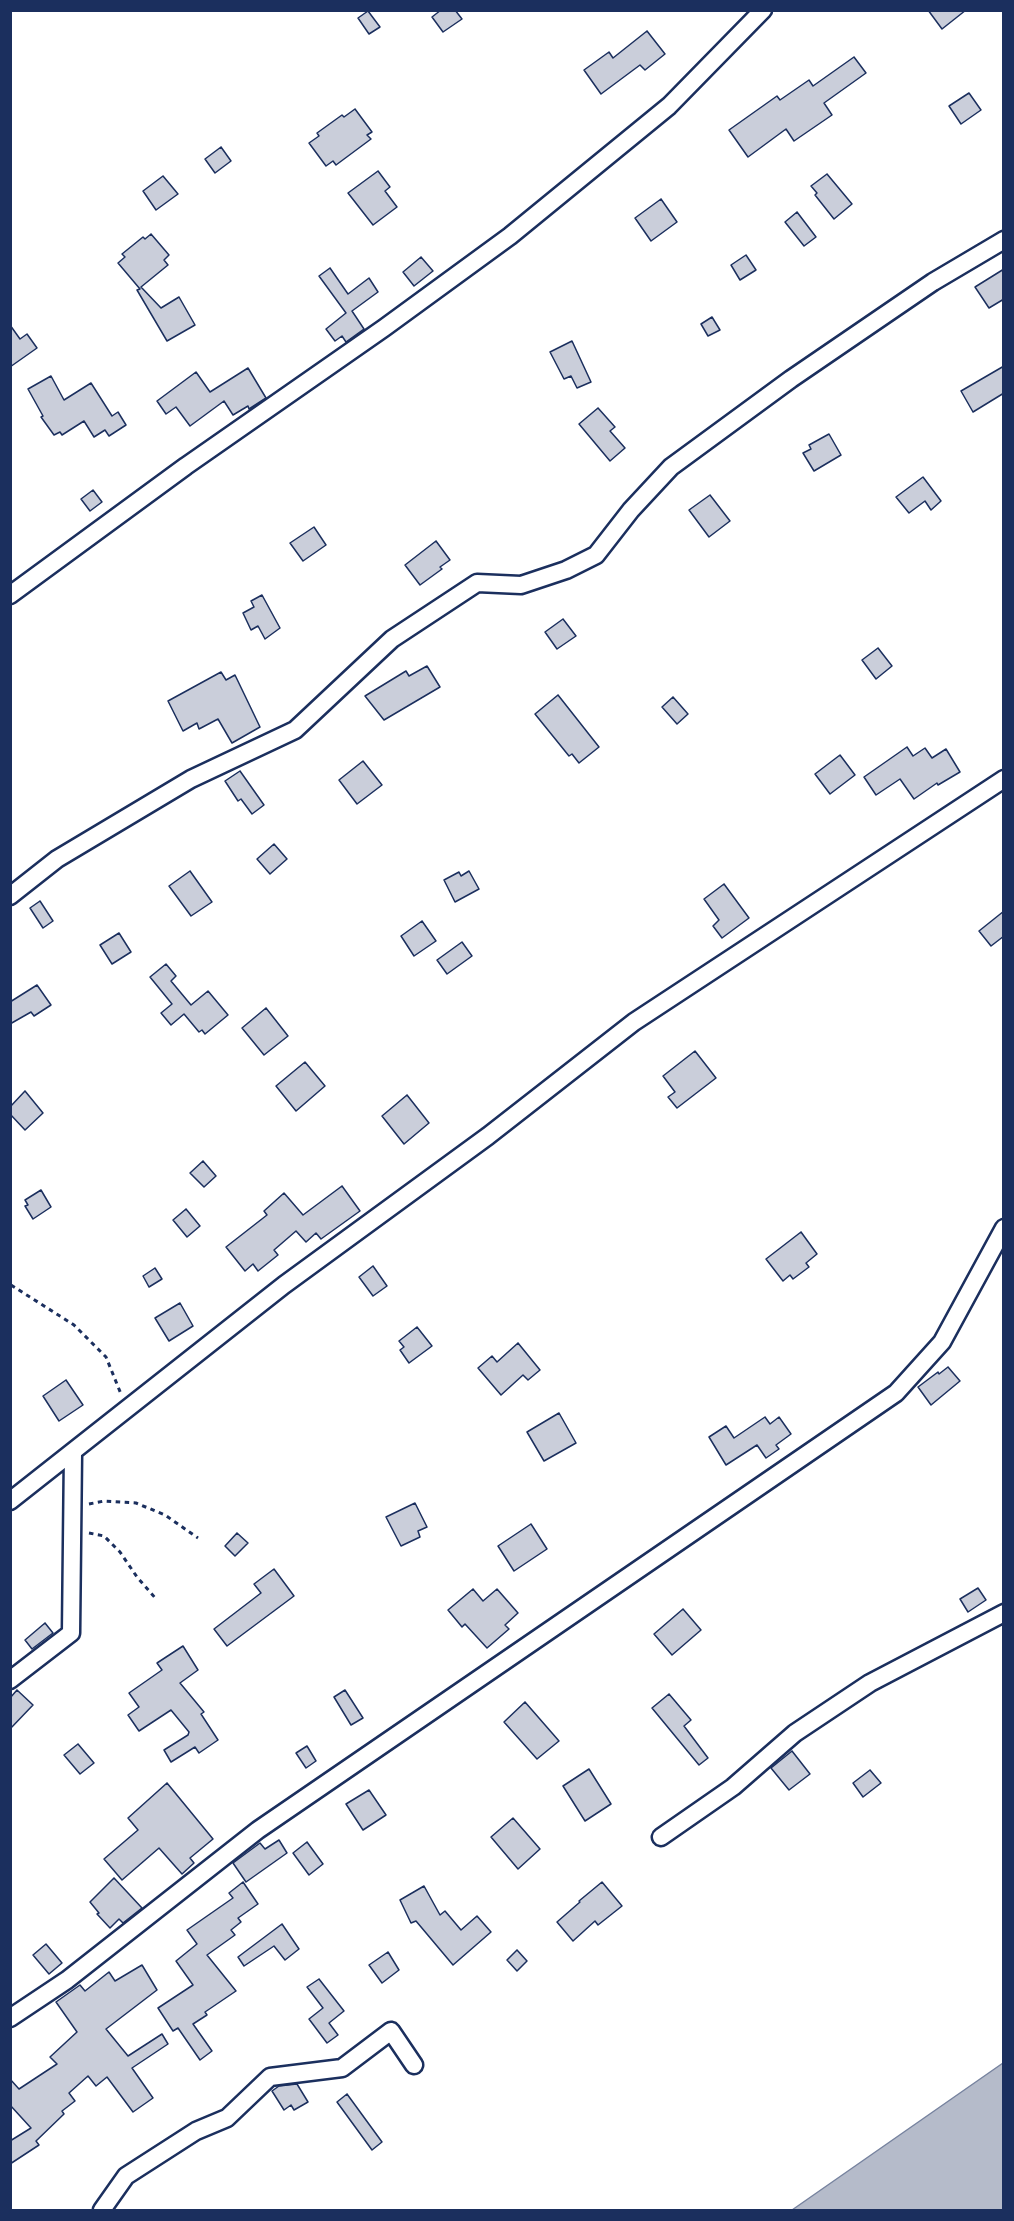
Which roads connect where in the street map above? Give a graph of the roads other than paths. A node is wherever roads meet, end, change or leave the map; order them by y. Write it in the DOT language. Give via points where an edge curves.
graph roads {
  1 [pos="763,10"];
  2 [pos="1004,240"];
  3 [pos="10,595"];
  4 [pos="1004,778"];
  5 [pos="10,896"];
  6 [pos="1004,1228"];
  7 [pos="73,1453"];
  8 [pos="10,1501"];
  9 [pos="1004,1613"];
  10 [pos="10,1680"];
  11 [pos="661,1837"];
  12 [pos="10,2018"];
  13 [pos="414,2065"];
  14 [pos="102,2211"];
  1 -- 3 [label="street" via="669,106 510,236"];
  2 -- 5 [label="street" via="933,282 671,467 596,555 521,585 477,583 392,639 295,730 181,785 57,859"];
  4 -- 7 [label="street" via="634,1022 488,1136 285,1285"];
  6 -- 12 [label="street" via="942,1342 896,1393 258,1830 67,1980"];
  7 -- 8 [label="street"];
  7 -- 10 [label="street" via="71,1633"];
  9 -- 11 [label="street" via="870,1683 795,1733 733,1787"];
  13 -- 14 [label="street" via="392,2031 342,2068 270,2077 227,2118 196,2131 126,2176"];
}
